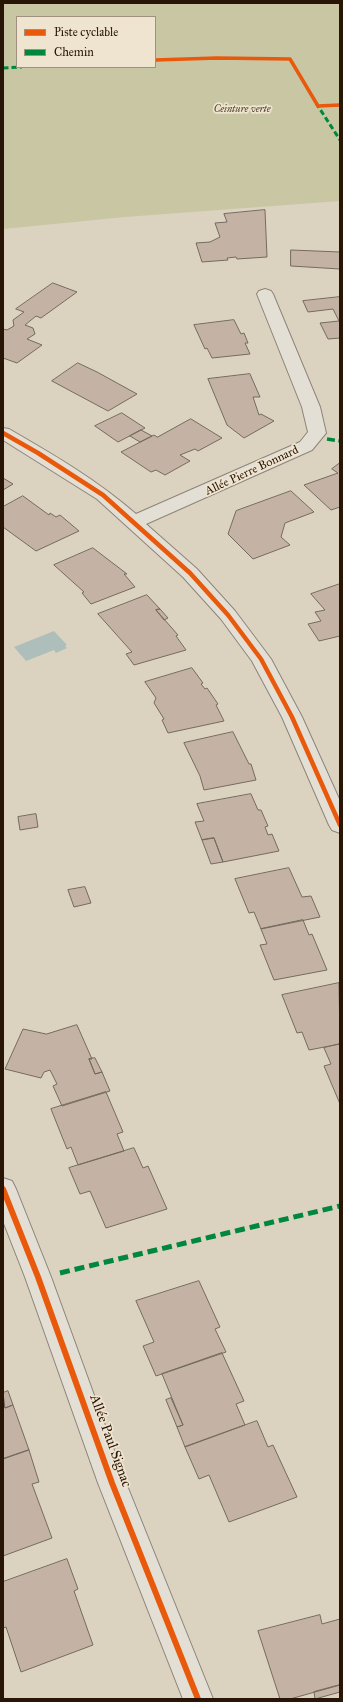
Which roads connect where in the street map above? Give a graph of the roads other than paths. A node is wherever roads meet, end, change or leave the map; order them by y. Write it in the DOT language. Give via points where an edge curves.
graph roads {
  1 [pos="265,294"];
  2 [pos="3,434"];
  3 [pos="134,522"];
  4 [pos="340,825"];
  5 [pos="3,1189"];
  6 [pos="198,1699"];
  1 -- 3 [label="street, Allée Pierre Bonnard" via="307,396 317,433 306,446"];
  2 -- 3 [label="street" via="38,453 103,495"];
  3 -- 4 [label="street" via="190,572 228,615 261,660 292,717"];
  5 -- 6 [label="street, Allée Paul Signac" via="38,1277 112,1482"];
}
